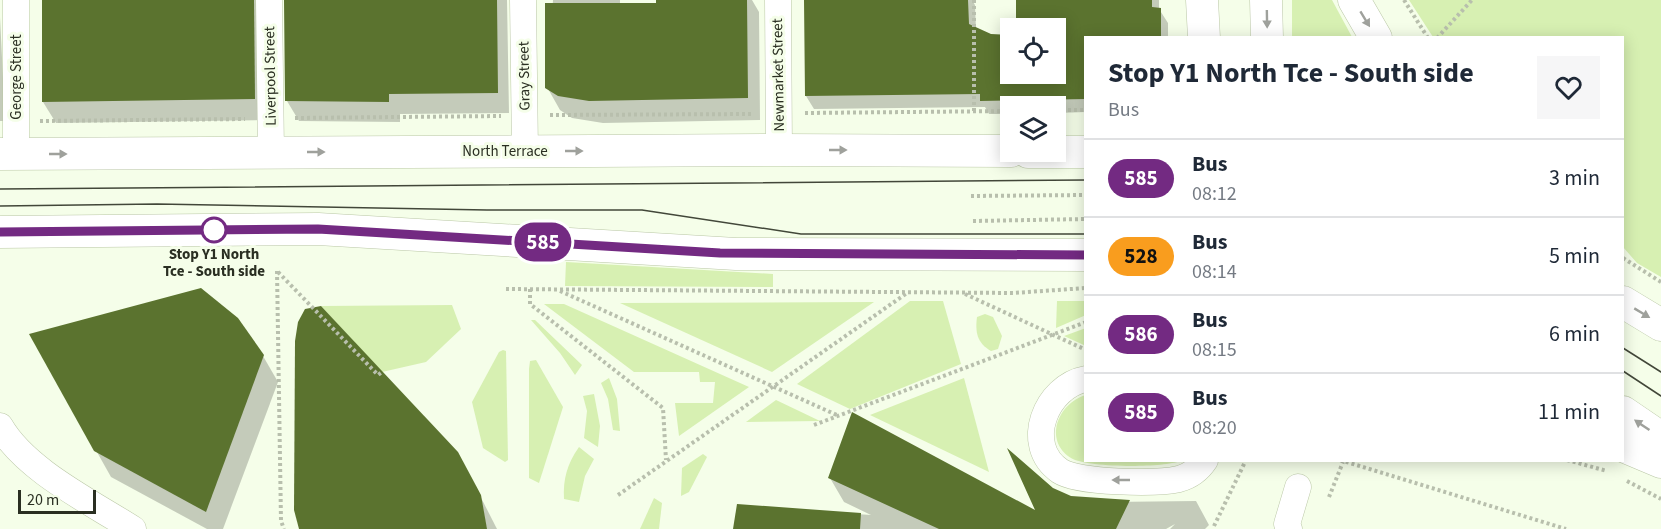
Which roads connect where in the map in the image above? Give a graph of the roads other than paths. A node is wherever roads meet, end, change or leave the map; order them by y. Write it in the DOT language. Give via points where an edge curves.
graph roads {
  1 [pos="16,0"];
  2 [pos="270,0"];
  3 [pos="524,0"];
  4 [pos="778,0"];
  5 [pos="1202,0"];
  6 [pos="1266,0"];
  7 [pos="1354,0"];
  8 [pos="1204,36"];
  9 [pos="1267,36"];
  10 [pos="1375,36"];
  11 [pos="779,150"];
  12 [pos="525,151"];
  13 [pos="1000,151"];
  14 [pos="271,152"];
  15 [pos="1066,152"];
  16 [pos="1084,152"];
  17 [pos="8,154"];
  18 [pos="0,232"];
  19 [pos="1084,255"];
  20 [pos="1624,303"];
  21 [pos="1661,325"];
  22 [pos="1084,379"];
  23 [pos="1624,413"];
  24 [pos="0,426"];
  25 [pos="1661,438"];
  26 [pos="1624,460"];
  27 [pos="1203,462"];
  28 [pos="1661,462"];
  29 [pos="1298,487"];
  30 [pos="134,529"];
  31 [pos="1289,529"];
  1 -- 17 [label="street, George Street" via="16,121"];
  2 -- 14 [label="street, Liverpool Street"];
  3 -- 12 [label="street, Gray Street"];
  4 -- 11 [label="street, Newmarket Street"];
  5 -- 8 [label="main road"];
  6 -- 9 [label="main road, one-way"];
  7 -- 10 [label="main road, one-way"];
  12 -- 11 [label="main road, North Terrace, one-way"];
  11 -- 13 [label="main road, North Terrace, one-way"];
  14 -- 12 [label="main road, North Terrace, one-way"];
  17 -- 14 [label="main road, North Terrace, one-way"];
  15 -- 16 [label="main road"];
  18 -- 19 [label="main road" via="318,229 707,253"];
  20 -- 21 [label="main road, one-way"];
  27 -- 22 [label="street, one-way" via="1179,479 1091,480 1062,472 1045,451 1043,417 1060,390"];
  25 -- 23 [label="main road, one-way"];
  24 -- 30 [label="street" via="39,468"];
  26 -- 28 [label="main road"];
  29 -- 31 [label="street" via="1287,524"];
}
